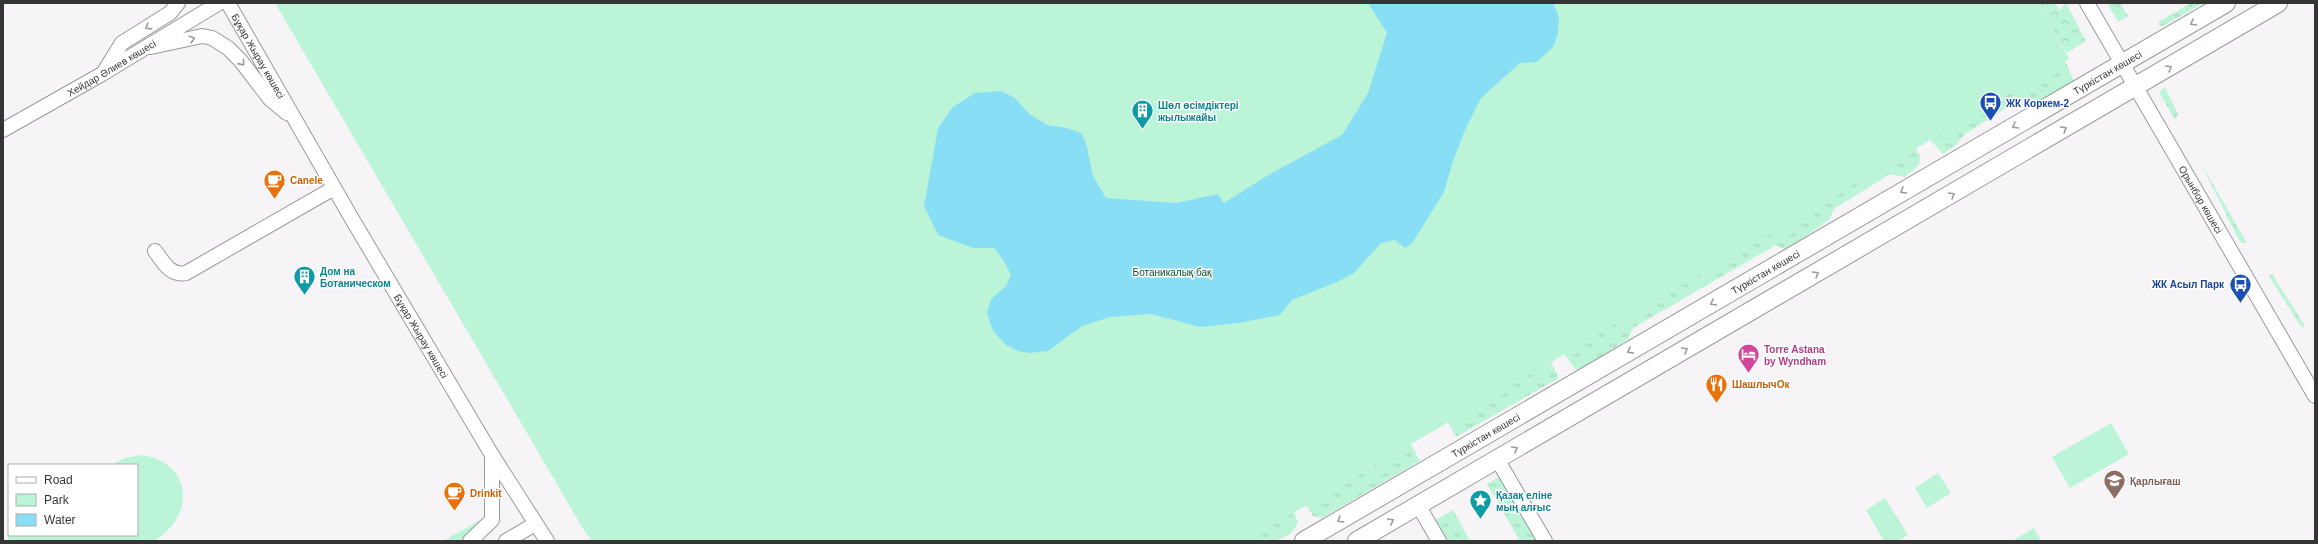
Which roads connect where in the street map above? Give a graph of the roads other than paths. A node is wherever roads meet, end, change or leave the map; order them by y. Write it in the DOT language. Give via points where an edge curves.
graph roads {
  1 [pos="178,3"];
  2 [pos="219,3"];
  3 [pos="228,3"];
  4 [pos="2087,3"];
  5 [pos="2226,3"];
  6 [pos="2278,3"];
  7 [pos="144,48"];
  8 [pos="2122,64"];
  9 [pos="102,74"];
  10 [pos="2135,88"];
  11 [pos="294,118"];
  12 [pos="3,130"];
  13 [pos="334,188"];
  14 [pos="1826,236"];
  15 [pos="155,251"];
  16 [pos="1845,257"];
  17 [pos="1760,275"];
  18 [pos="1775,298"];
  19 [pos="2315,396"];
  20 [pos="1482,438"];
  21 [pos="492,455"];
  22 [pos="1492,463"];
  23 [pos="1414,477"];
  24 [pos="1418,505"];
  25 [pos="536,524"];
  26 [pos="470,541"];
  27 [pos="506,541"];
  28 [pos="547,541"];
  29 [pos="1304,541"];
  30 [pos="1357,541"];
  31 [pos="1439,541"];
  32 [pos="1545,541"];
  1 -- 9 [label="street, one-way" via="170,13 122,43"];
  2 -- 7 [label="street, Хейдар Әлиев көшесі"];
  3 -- 11 [label="street, Бұқар Жырау көшесі"];
  4 -- 8 [label="street, Орынбор көшесі"];
  5 -- 8 [label="main road, Түркістан көшесі, one-way"];
  10 -- 6 [label="main road, one-way"];
  7 -- 9 [label="street, Хейдар Әлиев көшесі"];
  7 -- 11 [label="street, one-way" via="202,36 212,38 228,48 270,99"];
  8 -- 10 [label="street, Орынбор көшесі"];
  8 -- 14 [label="main road, Түркістан көшесі, one-way"];
  9 -- 12 [label="street, Хейдар Әлиев көшесі"];
  16 -- 10 [label="main road, one-way"];
  10 -- 19 [label="street, Орынбор көшесі"];
  11 -- 13 [label="street, Бұқар Жырау көшесі"];
  13 -- 15 [label="street" via="186,273 169,271"];
  13 -- 21 [label="street, Бұқар Жырау көшесі"];
  14 -- 16 [label="main road" via="1820,242 1823,256 1831,259"];
  14 -- 17 [label="main road, Түркістан көшесі"];
  18 -- 16 [label="main road, one-way"];
  17 -- 18 [label="main road" via="1775,276 1780,281 1781,288"];
  17 -- 20 [label="main road, Түркістан көшесі, one-way"];
  22 -- 18 [label="main road, one-way"];
  20 -- 22 [label="main road" via="1472,446 1470,454 1479,466"];
  20 -- 23 [label="main road, Түркістан көшесі"];
  21 -- 25 [label="street, Бұқар Жырау көшесі"];
  21 -- 26 [label="street" via="492,520"];
  22 -- 24 [label="main road"];
  22 -- 32 [label="street"];
  23 -- 24 [label="main road" via="1423,476 1432,485 1430,494"];
  23 -- 29 [label="main road, Түркістан көшесі, one-way"];
  30 -- 24 [label="main road, one-way"];
  24 -- 31 [label="street"];
  25 -- 27 [label="street"];
  25 -- 28 [label="street, Бұқар Жырау көшесі"];
}
